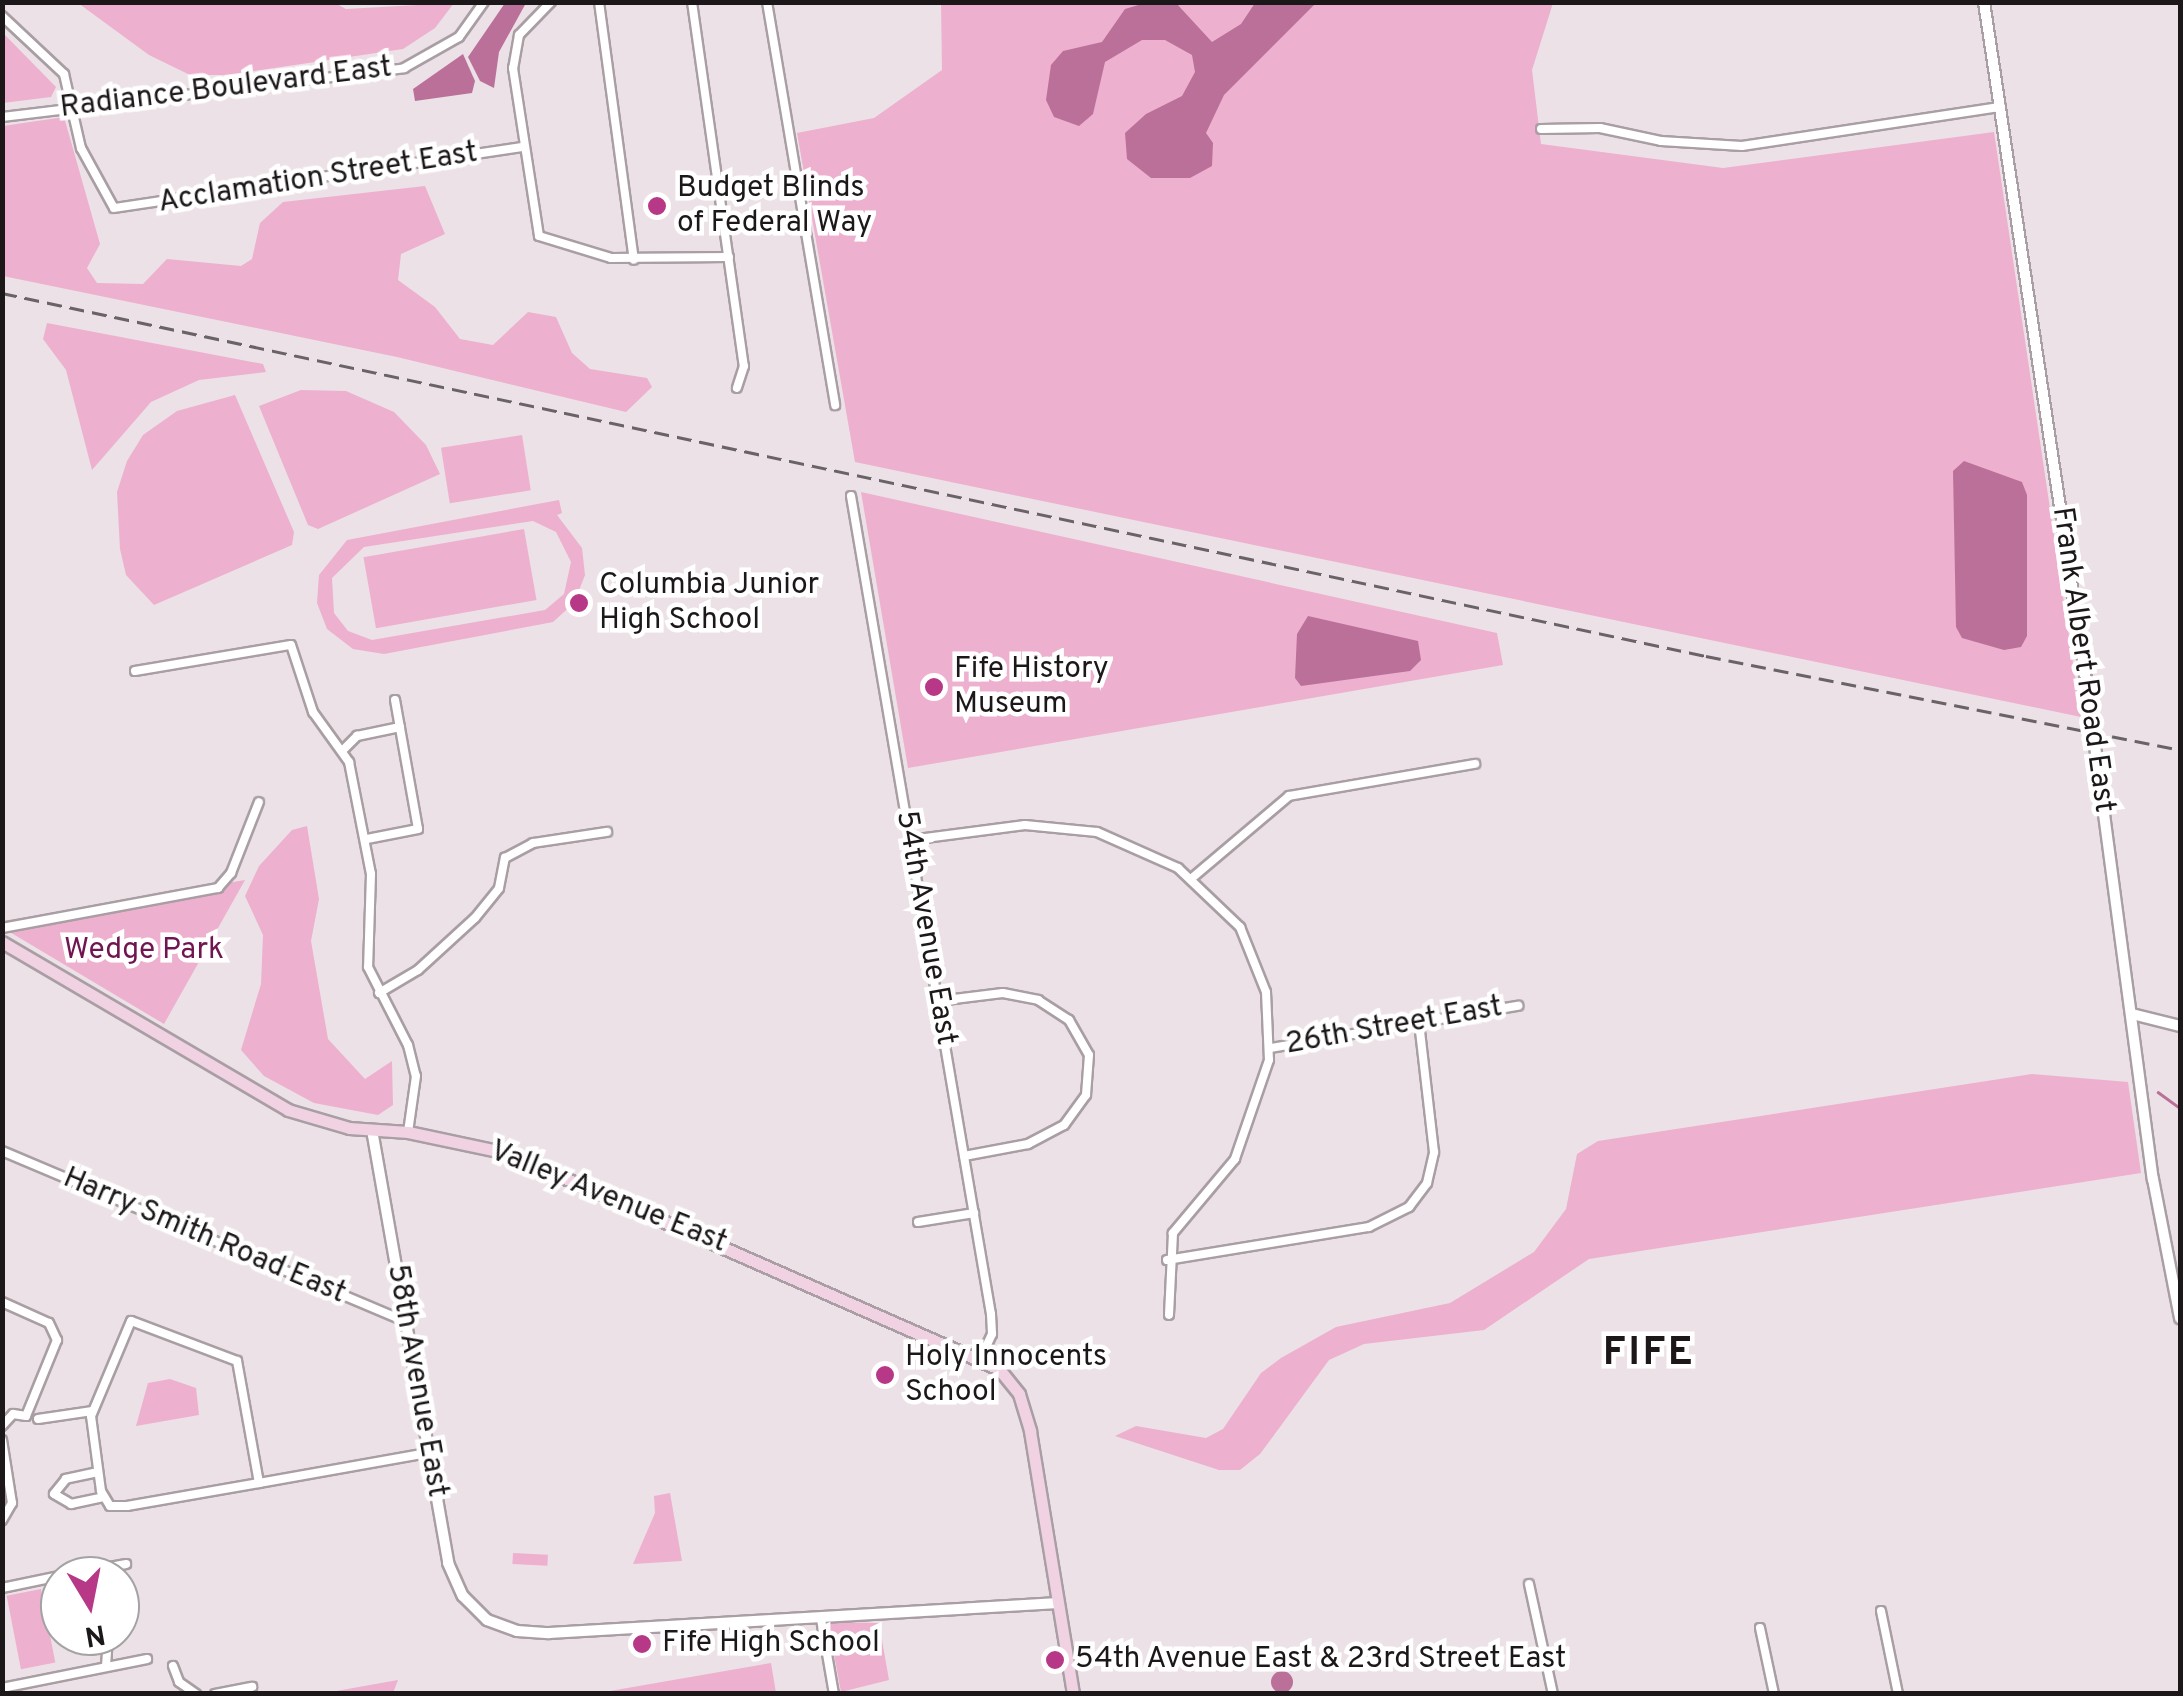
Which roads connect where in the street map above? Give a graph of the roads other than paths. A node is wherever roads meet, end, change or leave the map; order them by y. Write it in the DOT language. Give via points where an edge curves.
graph roads {
  1 [pos="484,2"];
  2 [pos="551,2"];
  3 [pos="599,2"];
  4 [pos="692,2"];
  5 [pos="766,2"];
  6 [pos="1984,2"];
  7 [pos="2,16"];
  8 [pos="74,106"];
  9 [pos="2001,107"];
  10 [pos="2,116"];
  11 [pos="1541,129"];
  12 [pos="522,147"];
  13 [pos="729,257"];
  14 [pos="634,260"];
  15 [pos="738,388"];
  16 [pos="836,405"];
  17 [pos="851,496"];
  18 [pos="168,666"];
  19 [pos="135,670"];
  20 [pos="169,680"];
  21 [pos="395,700"];
  22 [pos="400,727"];
  23 [pos="344,750"];
  24 [pos="1474,764"];
  25 [pos="259,802"];
  26 [pos="607,832"];
  27 [pos="367,838"];
  28 [pos="910,840"];
  29 [pos="1192,878"];
  30 [pos="2,928"];
  31 [pos="2,942"];
  32 [pos="379,993"];
  33 [pos="938,1001"];
  34 [pos="1518,1006"];
  35 [pos="2132,1014"];
  36 [pos="1419,1023"];
  37 [pos="2180,1026"];
  38 [pos="1271,1048"];
  39 [pos="372,1130"];
  40 [pos="408,1132"];
  41 [pos="2,1152"];
  42 [pos="964,1156"];
  43 [pos="974,1213"];
  44 [pos="918,1222"];
  45 [pos="1167,1260"];
  46 [pos="2,1302"];
  47 [pos="1170,1315"];
  48 [pos="2180,1318"];
  49 [pos="406,1322"];
  50 [pos="981,1358"];
  51 [pos="92,1411"];
  52 [pos="38,1418"];
  53 [pos="2,1426"];
  54 [pos="2,1440"];
  55 [pos="428,1453"];
  56 [pos="98,1472"];
  57 [pos="260,1483"];
  58 [pos="103,1497"];
  59 [pos="2,1520"];
  60 [pos="40,1580"];
  61 [pos="1528,1584"];
  62 [pos="2,1588"];
  63 [pos="1058,1603"];
  64 [pos="1881,1611"];
  65 [pos="821,1619"];
  66 [pos="1760,1628"];
  67 [pos="107,1656"];
  68 [pos="146,1658"];
  69 [pos="106,1666"];
  70 [pos="173,1666"];
  71 [pos="252,1687"];
  72 [pos="2,1688"];
  73 [pos="196,1694"];
  74 [pos="214,1694"];
  75 [pos="834,1694"];
  76 [pos="1073,1694"];
  77 [pos="1553,1694"];
  78 [pos="1774,1694"];
  79 [pos="1898,1694"];
  1 -- 8 [label="street, Radiance Boulevard East" via="460,36 404,68"];
  2 -- 12 [label="street" via="520,34 512,68"];
  3 -- 14 [label="street"];
  4 -- 13 [label="street"];
  5 -- 16 [label="street"];
  6 -- 9 [label="street, Frank Albert Road East"];
  7 -- 8 [label="street" via="64,74"];
  8 -- 10 [label="street, Radiance Boulevard East"];
  8 -- 12 [label="street, Acclamation Street East" via="81,148 114,208"];
  9 -- 11 [label="street" via="1742,146 1600,128"];
  9 -- 35 [label="street, Frank Albert Road East, bridge"];
  12 -- 14 [label="street" via="539,236"];
  13 -- 14 [label="street"];
  13 -- 15 [label="street" via="744,366"];
  17 -- 28 [label="street, 54th Avenue East"];
  18 -- 19 [label="street"];
  18 -- 20 [label="street"];
  18 -- 23 [label="street" via="291,645 312,712"];
  21 -- 22 [label="street"];
  22 -- 23 [label="street" via="357,736"];
  22 -- 27 [label="street" via="418,829"];
  23 -- 27 [label="street"];
  24 -- 29 [label="street" via="1290,796"];
  25 -- 30 [label="street" via="231,873 218,888"];
  26 -- 32 [label="street" via="532,843 505,858 498,888 475,918 418,970"];
  27 -- 32 [label="street" via="367,961"];
  28 -- 29 [label="street" via="1060,826 1130,844"];
  28 -- 33 [label="street, 54th Avenue East"];
  29 -- 38 [label="street" via="1231,915 1254,955 1269,1007"];
  31 -- 39 [label="main road, Valley Avenue East" via="288,1110"];
  32 -- 40 [label="street" via="412,1060"];
  33 -- 42 [label="street, 54th Avenue East"];
  33 -- 42 [label="street" via="1003,993 1038,1000 1069,1020 1089,1055 1089,1087 1064,1125 1028,1144"];
  34 -- 36 [label="street, 26th Street East"];
  35 -- 37 [label="street"];
  35 -- 48 [label="street, Frank Albert Road East" via="2160,1227"];
  36 -- 38 [label="street, 26th Street East"];
  36 -- 45 [label="street" via="1434,1152 1426,1183 1409,1207 1369,1227"];
  38 -- 45 [label="street" via="1240,1149 1178,1225"];
  39 -- 40 [label="main road, Valley Avenue East"];
  39 -- 49 [label="street, 58th Avenue East"];
  40 -- 50 [label="main road, Valley Avenue East" via="523,1159"];
  41 -- 49 [label="street, Harry Smith Road East"];
  42 -- 43 [label="street, 54th Avenue East"];
  43 -- 44 [label="street"];
  43 -- 50 [label="street, 54th Avenue East" via="992,1324"];
  45 -- 47 [label="street"];
  46 -- 53 [label="street" via="50,1324 57,1340 26,1416 13,1414"];
  49 -- 55 [label="street, 58th Avenue East"];
  50 -- 63 [label="main road, Valley Avenue East" via="999,1369 1027,1418"];
  51 -- 52 [label="street"];
  51 -- 56 [label="street"];
  51 -- 57 [label="street" via="133,1320 225,1354 241,1371"];
  54 -- 59 [label="street" via="12,1503"];
  55 -- 57 [label="street"];
  55 -- 65 [label="street, 58th Avenue East" via="452,1575 487,1620 517,1631 549,1632"];
  56 -- 58 [label="street"];
  56 -- 58 [label="street" via="61,1482 55,1496 71,1504"];
  57 -- 58 [label="street" via="128,1506 112,1506"];
  60 -- 62 [label="street"];
  61 -- 77 [label="street"];
  63 -- 65 [label="street"];
  63 -- 76 [label="main road"];
  64 -- 79 [label="street"];
  65 -- 75 [label="street"];
  66 -- 78 [label="street"];
  67 -- 69 [label="street"];
  68 -- 69 [label="street"];
  69 -- 72 [label="street"];
  70 -- 73 [label="street" via="178,1682"];
  71 -- 74 [label="street"];
}
